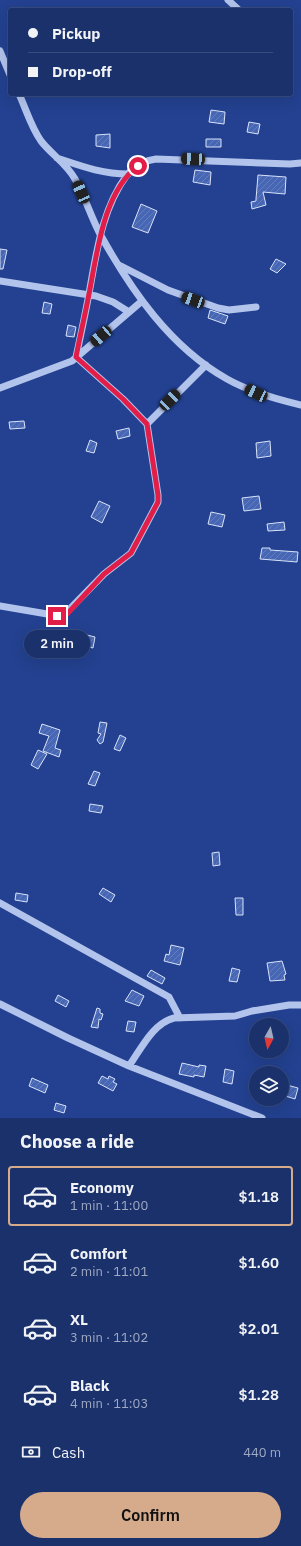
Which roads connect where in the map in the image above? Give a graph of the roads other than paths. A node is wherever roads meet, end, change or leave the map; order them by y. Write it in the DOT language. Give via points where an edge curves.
graph roads {
  1 [pos="228,0"];
  2 [pos="237,8"];
  3 [pos="0,51"];
  4 [pos="8,70"];
  5 [pos="20,96"];
  6 [pos="53,156"];
  7 [pos="301,163"];
  8 [pos="128,174"];
  9 [pos="100,234"];
  10 [pos="119,265"];
  11 [pos="0,281"];
  12 [pos="89,294"];
  13 [pos="142,301"];
  14 [pos="256,307"];
  15 [pos="129,312"];
  16 [pos="76,357"];
  17 [pos="206,364"];
  18 [pos="0,388"];
  19 [pos="301,406"];
  20 [pos="147,424"];
  21 [pos="0,606"];
  22 [pos="0,903"];
  23 [pos="0,1004"];
  24 [pos="301,1005"];
  25 [pos="180,1018"];
  26 [pos="129,1066"];
  27 [pos="262,1118"];
  1 -- 2 [label="street"];
  3 -- 4 [label="street"];
  5 -- 6 [label="street" via="38,136"];
  6 -- 8 [label="street" via="97,171"];
  6 -- 9 [label="street" via="75,179"];
  7 -- 8 [label="street" via="156,158"];
  8 -- 9 [label="street" via="116,193"];
  9 -- 10 [label="street"];
  9 -- 12 [label="street"];
  10 -- 13 [label="street"];
  10 -- 14 [label="street" via="168,290 218,308 229,310"];
  11 -- 12 [label="street"];
  12 -- 15 [label="street" via="106,298"];
  12 -- 16 [label="street"];
  13 -- 15 [label="street"];
  13 -- 17 [label="street" via="169,332"];
  15 -- 16 [label="street"];
  16 -- 18 [label="street" via="62,366"];
  16 -- 20 [label="street"];
  17 -- 19 [label="street" via="226,379 256,393"];
  17 -- 20 [label="street"];
  20 -- 21 [label="street" via="158,502 131,553 104,574 64,615"];
  22 -- 25 [label="street" via="169,997"];
  23 -- 26 [label="street"];
  24 -- 25 [label="street" via="235,1016"];
  25 -- 26 [label="street" via="165,1020 158,1025"];
  26 -- 27 [label="street"];
}
